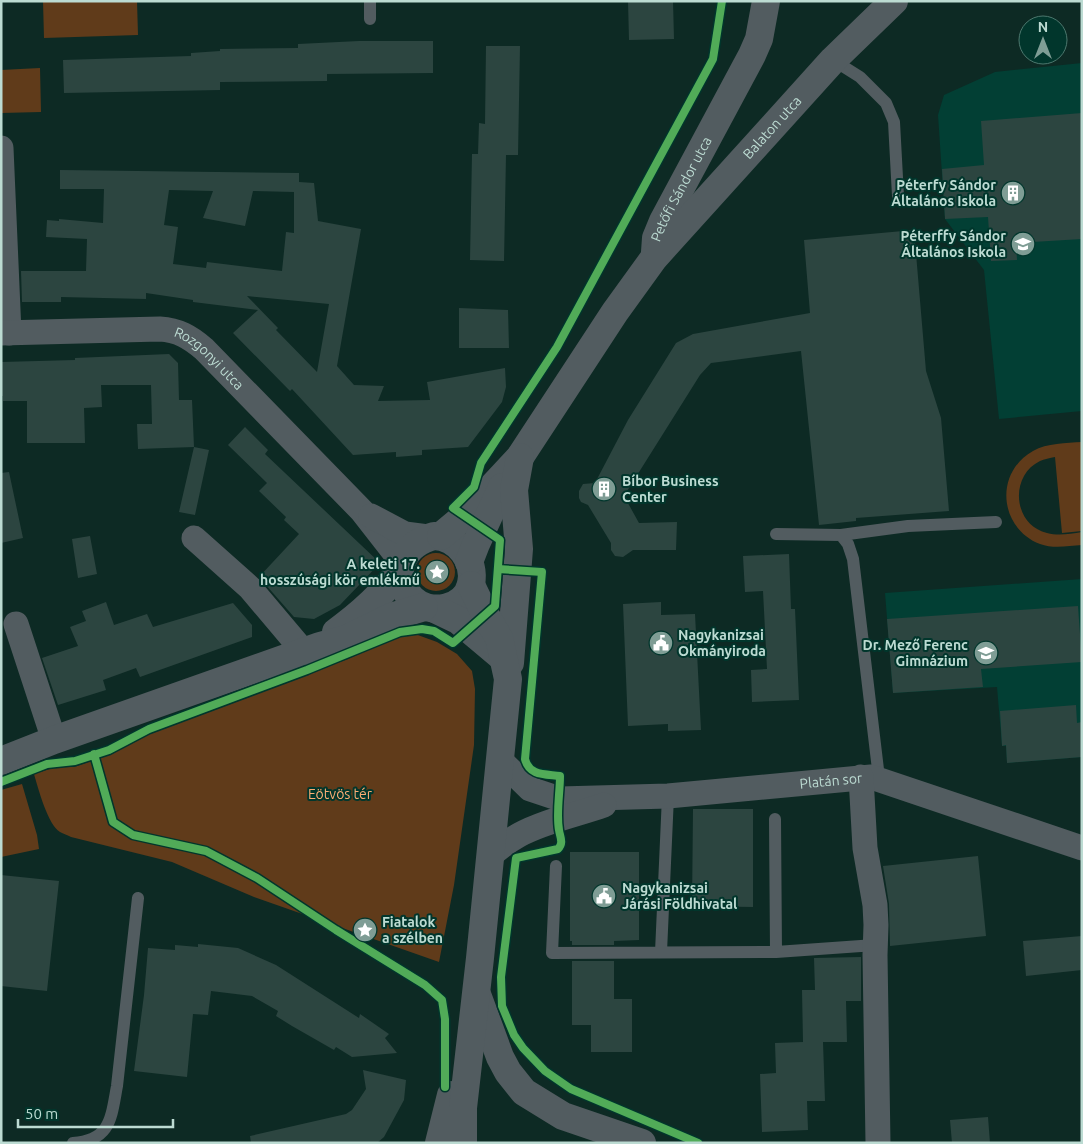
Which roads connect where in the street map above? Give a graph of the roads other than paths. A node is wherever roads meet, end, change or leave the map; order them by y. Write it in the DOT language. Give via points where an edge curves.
graph roads {
  1 [pos="370,1"];
  2 [pos="766,1"];
  3 [pos="894,1"];
  4 [pos="370,19"];
  5 [pos="833,60"];
  6 [pos="1,148"];
  7 [pos="898,196"];
  8 [pos="654,258"];
  9 [pos="5,333"];
  10 [pos="516,462"];
  11 [pos="362,511"];
  12 [pos="996,522"];
  13 [pos="776,534"];
  14 [pos="841,535"];
  15 [pos="434,537"];
  16 [pos="194,538"];
  17 [pos="400,568"];
  18 [pos="470,574"];
  19 [pos="430,608"];
  20 [pos="16,624"];
  21 [pos="312,649"];
  22 [pos="506,669"];
  23 [pos="54,740"];
  24 [pos="500,760"];
  25 [pos="1,761"];
  26 [pos="870,778"];
  27 [pos="668,796"];
  28 [pos="628,798"];
  29 [pos="775,819"];
  30 [pos="1082,848"];
  31 [pos="490,856"];
  32 [pos="556,866"];
  33 [pos="138,898"];
  34 [pos="875,945"];
  35 [pos="661,952"];
  36 [pos="776,952"];
  37 [pos="476,991"];
  38 [pos="72,1143"];
  39 [pos="439,1143"];
  40 [pos="463,1143"];
  41 [pos="642,1143"];
  42 [pos="878,1143"];
  1 -- 4 [label="lane"];
  2 -- 8 [label="street, Petőfi Sándor utca" via="759,39 663,221 656,238"];
  3 -- 5 [label="street, Balaton utca"];
  5 -- 7 [label="lane" via="860,77 886,103 894,122"];
  5 -- 8 [label="street, Balaton utca"];
  6 -- 9 [label="street"];
  8 -- 10 [label="street, Petőfi Sándor utca"];
  9 -- 11 [label="street, Rozgonyi utca" via="160,329 181,333 204,348"];
  10 -- 15 [label="street, Petőfi Sándor utca" via="465,516"];
  10 -- 18 [label="street, Petőfi Sándor utca" via="476,544"];
  10 -- 22 [label="street" via="514,490 520,549"];
  11 -- 15 [label="street, Rozgonyi utca" via="405,534"];
  11 -- 17 [label="street, Rozgonyi utca" via="394,552"];
  12 -- 14 [label="lane" via="908,526"];
  13 -- 14 [label="lane"];
  14 -- 26 [label="lane" via="853,559"];
  15 -- 17 [label="street" via="410,547"];
  15 -- 18 [label="street" via="457,544 464,551"];
  16 -- 21 [label="street"];
  17 -- 19 [label="street" via="406,591 417,603"];
  17 -- 21 [label="street" via="378,597 353,620"];
  18 -- 19 [label="street" via="460,600 453,605"];
  18 -- 22 [label="street" via="485,614 499,638"];
  19 -- 21 [label="street" via="391,617 346,639"];
  19 -- 22 [label="street" via="458,620"];
  20 -- 23 [label="street"];
  21 -- 23 [label="street"];
  22 -- 24 [label="street"];
  23 -- 25 [label="street"];
  24 -- 28 [label="street, Platán sor" via="530,789 549,796 560,799"];
  24 -- 31 [label="street"];
  26 -- 27 [label="street, Platán sor"];
  26 -- 30 [label="street, Platán sor"];
  26 -- 34 [label="street" via="864,848 875,905"];
  27 -- 28 [label="street, Platán sor"];
  27 -- 35 [label="lane"];
  28 -- 31 [label="street, Platán sor" via="537,827 511,840"];
  29 -- 36 [label="lane"];
  31 -- 37 [label="street"];
  32 -- 35 [label="lane" via="552,953"];
  33 -- 38 [label="lane" via="118,1086 109,1124 96,1138"];
  34 -- 36 [label="lane"];
  34 -- 42 [label="street"];
  35 -- 36 [label="lane"];
  37 -- 39 [label="street"];
  37 -- 40 [label="street" via="463,1108"];
  37 -- 41 [label="street" via="500,1057 524,1092 563,1116"];
}
